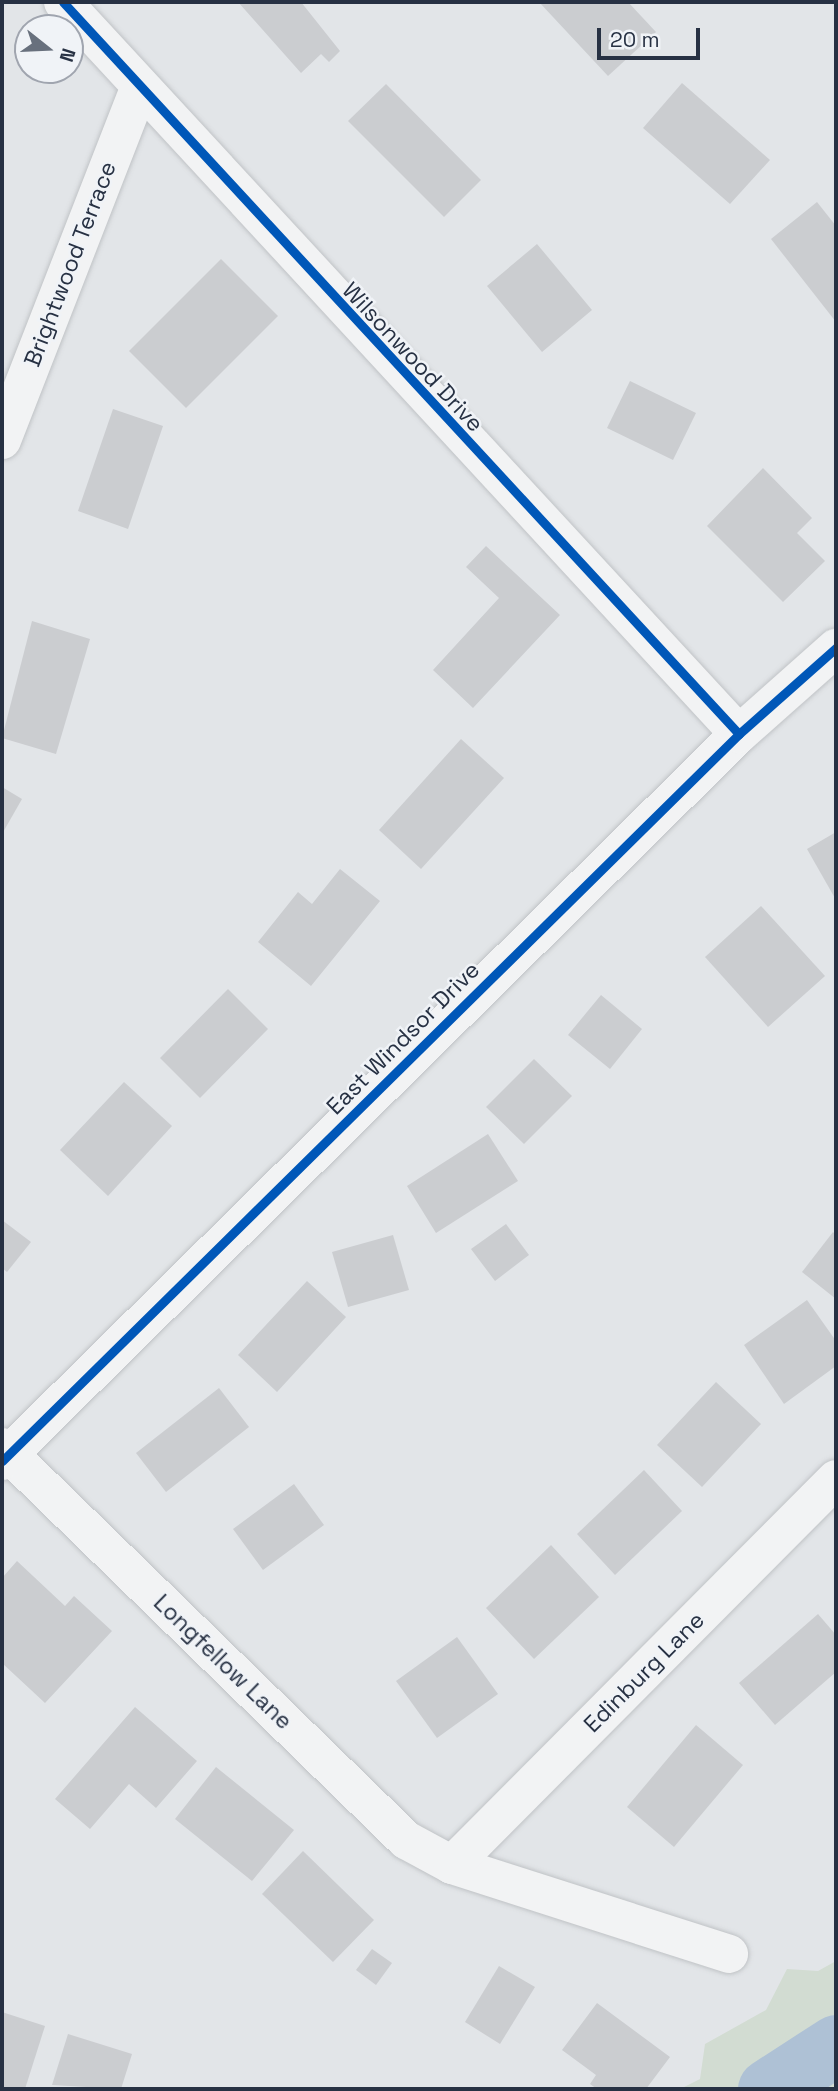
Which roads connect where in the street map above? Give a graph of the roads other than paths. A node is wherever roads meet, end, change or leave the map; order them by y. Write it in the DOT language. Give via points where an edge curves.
graph roads {
  1 [pos="63,2"];
  2 [pos="139,88"];
  3 [pos="2,440"];
  4 [pos="836,648"];
  5 [pos="739,734"];
  6 [pos="4,1454"];
  7 [pos="836,1479"];
  8 [pos="452,1865"];
  9 [pos="729,1954"];
  1 -- 2 [label="street, Wilsonwood Drive"];
  2 -- 3 [label="street, Brightwood Terrace"];
  2 -- 5 [label="street, Wilsonwood Drive"];
  4 -- 5 [label="street, East Windsor Drive"];
  5 -- 6 [label="street, East Windsor Drive"];
  6 -- 8 [label="street, Longfellow Lane" via="406,1840"];
  7 -- 8 [label="street, Edinburg Lane"];
  8 -- 9 [label="street, Longfellow Lane"];
}
